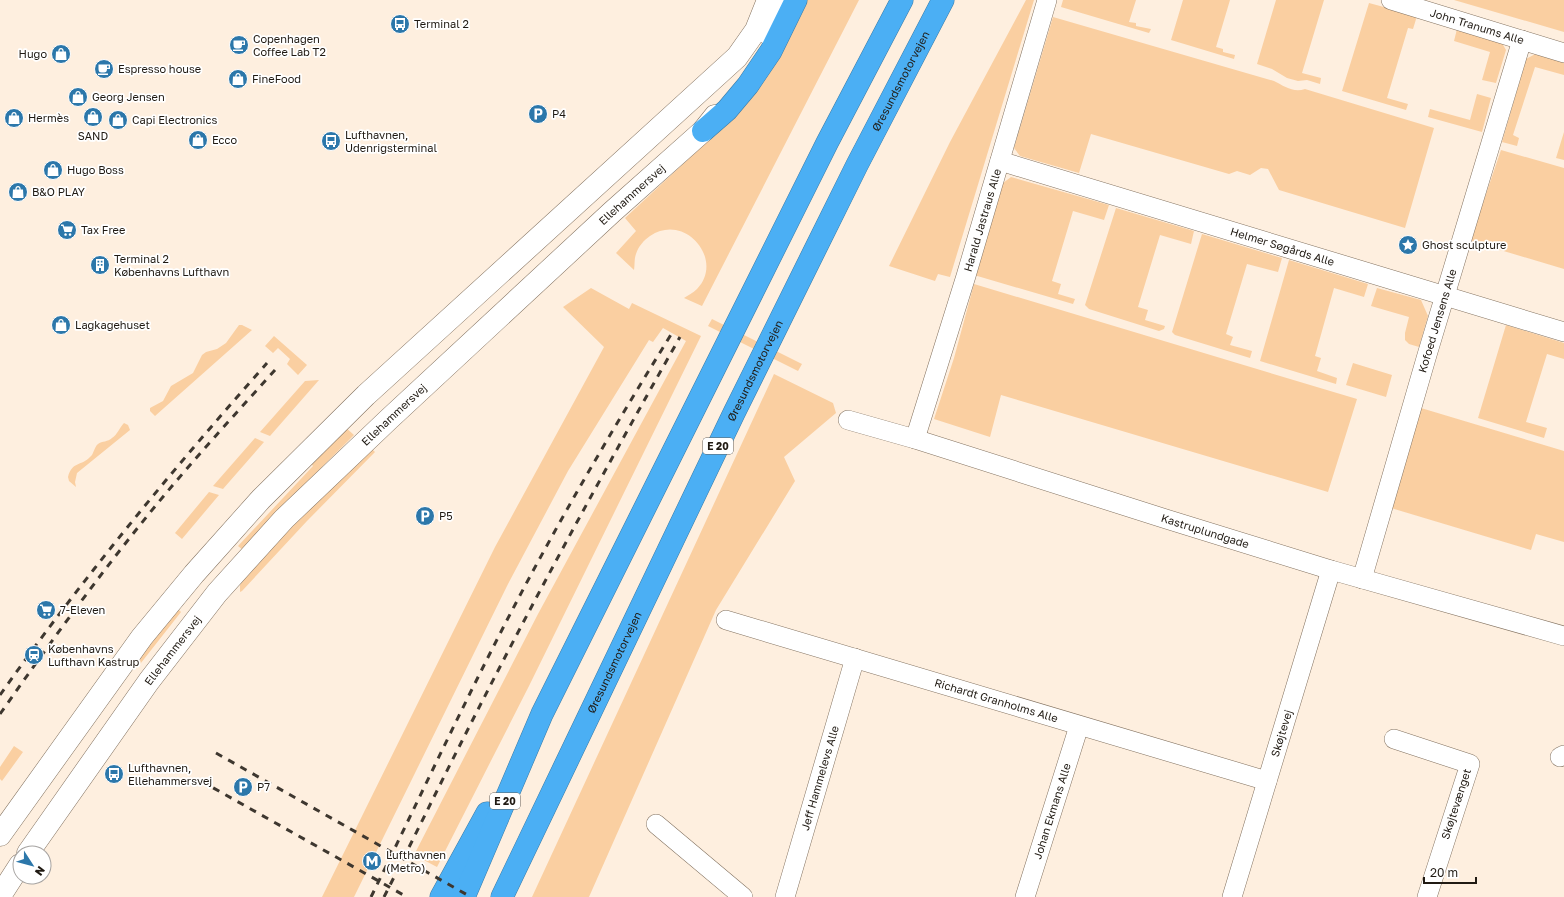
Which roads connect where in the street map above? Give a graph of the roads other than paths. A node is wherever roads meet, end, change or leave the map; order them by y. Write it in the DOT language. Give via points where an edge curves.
graph roads {
  1 [pos="768,0"];
  2 [pos="783,0"];
  3 [pos="796,0"];
  4 [pos="902,0"];
  5 [pos="943,0"];
  6 [pos="1047,0"];
  7 [pos="1391,0"];
  8 [pos="1522,40"];
  9 [pos="1564,53"];
  10 [pos="703,131"];
  11 [pos="1000,161"];
  12 [pos="1444,295"];
  13 [pos="1564,332"];
  14 [pos="366,395"];
  15 [pos="389,418"];
  16 [pos="848,420"];
  17 [pos="916,439"];
  18 [pos="1331,570"];
  19 [pos="194,574"];
  20 [pos="1362,579"];
  21 [pos="217,593"];
  22 [pos="726,620"];
  23 [pos="1564,636"];
  24 [pos="855,658"];
  25 [pos="542,714"];
  26 [pos="1079,726"];
  27 [pos="1394,739"];
  28 [pos="1267,781"];
  29 [pos="656,824"];
  30 [pos="0,835"];
  31 [pos="34,845"];
  32 [pos="12,877"];
  33 [pos="0,896"];
  34 [pos="441,897"];
  35 [pos="464,897"];
  36 [pos="502,897"];
  37 [pos="743,897"];
  38 [pos="785,897"];
  39 [pos="1024,897"];
  40 [pos="1232,897"];
  41 [pos="1426,897"];
  1 -- 14 [label="street" via="756,30 737,57"];
  2 -- 10 [label="street, Ellehammersvej" via="765,44 739,85"];
  3 -- 10 [label="highway" via="771,51 748,85 727,110"];
  4 -- 25 [label="highway, E 20" via="827,143"];
  5 -- 36 [label="highway, Øresundsmotorvejen / E 20" via="857,165 734,413"];
  6 -- 11 [label="street, Harald Jastraus Alle"];
  7 -- 8 [label="street, John Tranums Alle"];
  8 -- 9 [label="street, John Tranums Alle"];
  8 -- 12 [label="street, Kofoed Jensens Alle"];
  10 -- 15 [label="street, Ellehammersvej"];
  11 -- 12 [label="street, Helmer Søgårds Alle"];
  11 -- 17 [label="street, Harald Jastraus Alle"];
  12 -- 13 [label="street, Helmer Søgårds Alle"];
  12 -- 20 [label="street, Kofoed Jensens Alle"];
  14 -- 15 [label="street"];
  14 -- 19 [label="street" via="261,499"];
  15 -- 21 [label="street, Ellehammersvej" via="284,519"];
  16 -- 17 [label="street, Kastruplundgade"];
  17 -- 18 [label="street, Kastruplundgade"];
  18 -- 20 [label="street, Kastruplundgade"];
  18 -- 28 [label="street, Skøjtevej"];
  19 -- 21 [label="street"];
  19 -- 30 [label="street" via="142,637"];
  20 -- 23 [label="street, Kastruplundgade"];
  21 -- 31 [label="street, Ellehammersvej" via="149,682"];
  22 -- 24 [label="street, Richardt Granholms Alle"];
  24 -- 26 [label="street, Richardt Granholms Alle"];
  24 -- 38 [label="street, Jeff Hammelevs Alle"];
  25 -- 34 [label="highway"];
  25 -- 35 [label="highway, E 20"];
  26 -- 28 [label="street, Richardt Granholms Alle"];
  26 -- 39 [label="street, Johan Ekmans Alle"];
  27 -- 41 [label="street, Skøjtevænget" via="1470,764"];
  28 -- 40 [label="street, Skøjtevej"];
  29 -- 37 [label="street"];
  32 -- 33 [label="street"];
}
